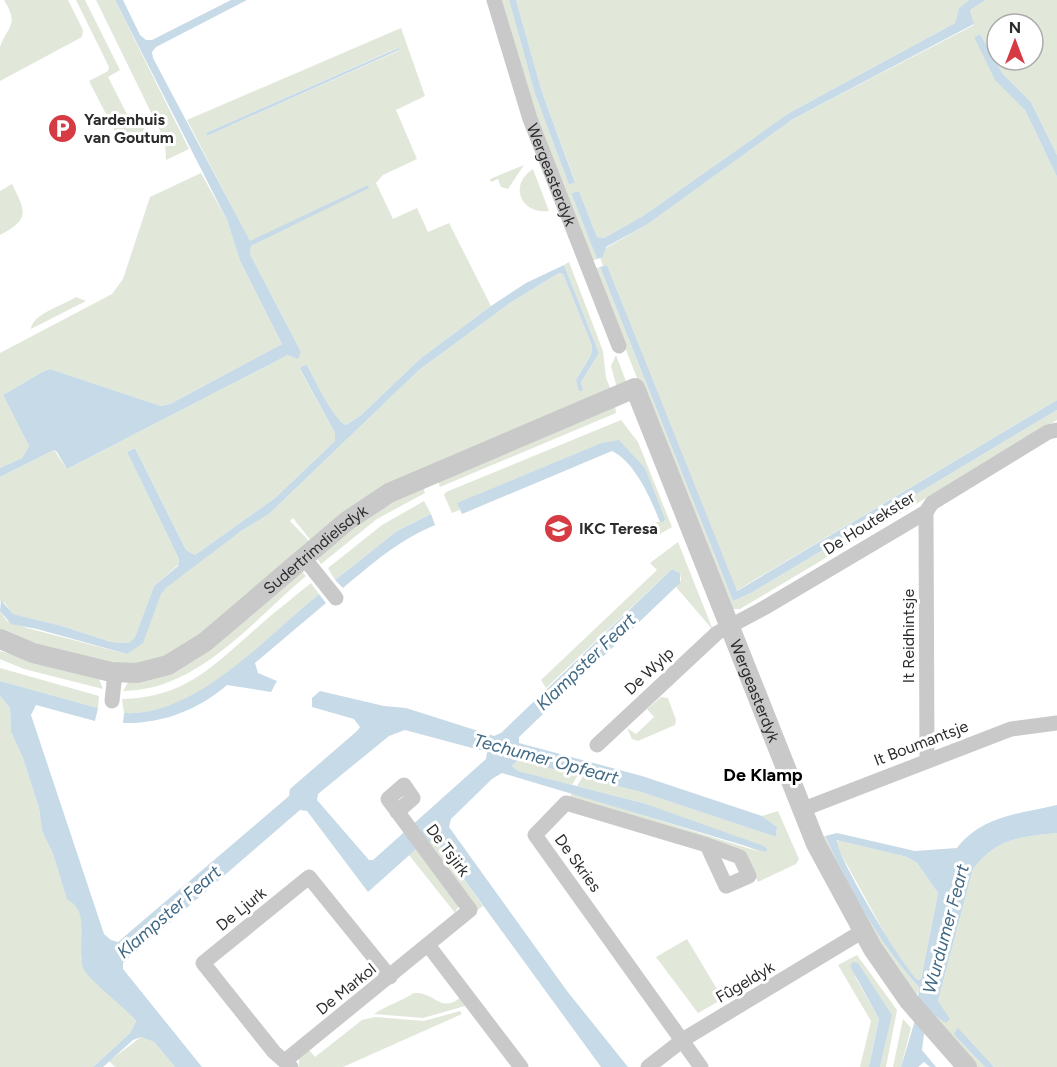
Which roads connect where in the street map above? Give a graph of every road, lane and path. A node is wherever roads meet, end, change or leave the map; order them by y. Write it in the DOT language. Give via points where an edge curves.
graph roads {
  1 [pos="494,0"];
  2 [pos="619,346"];
  3 [pos="635,388"];
  4 [pos="1057,430"];
  5 [pos="926,512"];
  6 [pos="304,558"];
  7 [pos="336,598"];
  8 [pos="729,627"];
  9 [pos="0,639"];
  10 [pos="115,673"];
  11 [pos="112,701"];
  12 [pos="1057,723"];
  13 [pos="597,745"];
  14 [pos="927,760"];
  15 [pos="801,810"];
  16 [pos="401,818"];
  17 [pos="707,845"];
  18 [pos="470,910"];
  19 [pos="863,931"];
  20 [pos="428,945"];
  21 [pos="390,977"];
  22 [pos="684,1039"];
  23 [pos="288,1063"];
  24 [pos="521,1067"];
  25 [pos="648,1067"];
  26 [pos="701,1067"];
  27 [pos="967,1067"];
  1 -- 2 [label="street, Wergeasterdyk" via="534,129"];
  3 -- 6 [label="street, Sudertrimdielsdyk" via="389,493"];
  3 -- 8 [label="street, Wergeasterdyk"];
  4 -- 5 [label="street, De Houtekster" via="932,503"];
  5 -- 8 [label="street, De Houtekster"];
  5 -- 14 [label="street, It Reidhintsje"];
  6 -- 7 [label="street"];
  6 -- 10 [label="street, Sudertrimdielsdyk" via="182,658 151,671"];
  8 -- 13 [label="street, De Wylp" via="707,641"];
  8 -- 15 [label="street, Wergeasterdyk"];
  9 -- 10 [label="street, Sudertrimdielsdyk" via="33,653"];
  10 -- 11 [label="street"];
  12 -- 14 [label="street, It Boumantsje" via="1011,729"];
  14 -- 15 [label="street, It Boumantsje"];
  15 -- 19 [label="street, Wergeasterdyk"];
  16 -- 18 [label="street, De Tsjirk"];
  17 -- 22 [label="street, De Skries" via="566,802 535,836"];
  18 -- 20 [label="street, De Markol"];
  19 -- 22 [label="street, Fûgeldyk"];
  19 -- 27 [label="street, Wergeasterdyk" via="909,1001"];
  20 -- 21 [label="street, De Markol"];
  20 -- 24 [label="street"];
  21 -- 23 [label="street, De Markol"];
  21 -- 23 [label="street, De Ljurk" via="309,877 203,963 274,1052"];
  22 -- 25 [label="street, Fûgeldyk"];
  22 -- 26 [label="street"];
}
